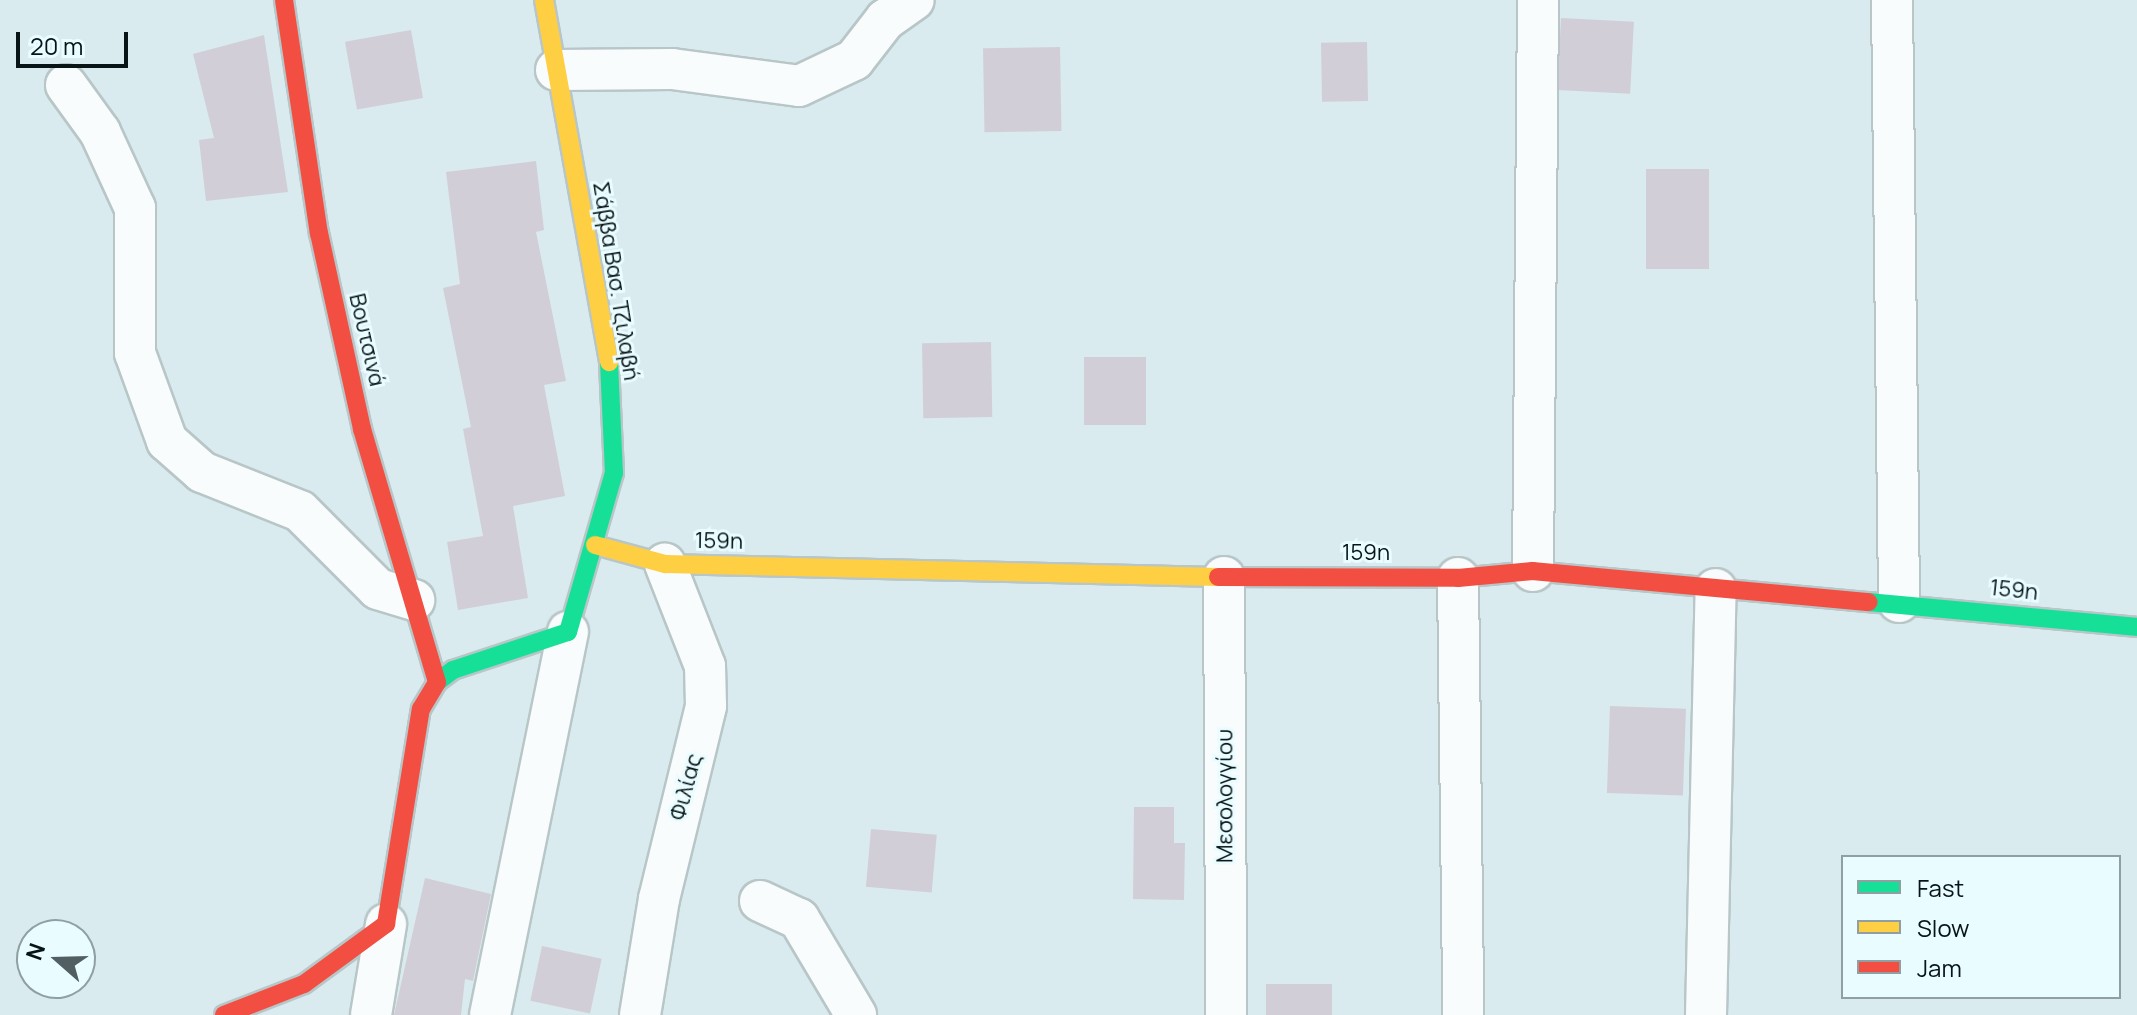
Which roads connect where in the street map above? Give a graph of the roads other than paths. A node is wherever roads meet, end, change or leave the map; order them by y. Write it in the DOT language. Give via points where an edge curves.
graph roads {
  1 [pos="284,0"];
  2 [pos="544,0"];
  3 [pos="914,0"];
  4 [pos="1538,0"];
  5 [pos="1892,0"];
  6 [pos="556,70"];
  7 [pos="66,85"];
  8 [pos="595,545"];
  9 [pos="665,564"];
  10 [pos="1533,571"];
  11 [pos="1224,577"];
  12 [pos="1458,578"];
  13 [pos="1716,589"];
  14 [pos="414,600"];
  15 [pos="1899,602"];
  16 [pos="2137,627"];
  17 [pos="568,632"];
  18 [pos="437,682"];
  19 [pos="760,901"];
  20 [pos="386,924"];
  21 [pos="224,1015"];
  22 [pos="371,1015"];
  23 [pos="490,1015"];
  24 [pos="640,1015"];
  25 [pos="856,1015"];
  26 [pos="1226,1015"];
  27 [pos="1463,1015"];
  28 [pos="1706,1015"];
  1 -- 14 [label="street, Βουτσινά" via="322,248 362,429"];
  2 -- 6 [label="street, Σάββα Βασ. Τζιλαβή"];
  3 -- 6 [label="street" via="885,20 854,60 799,86 672,69"];
  4 -- 10 [label="street"];
  5 -- 15 [label="street"];
  6 -- 8 [label="street, Σάββα Βασ. Τζιλαβή" via="609,360 614,473"];
  7 -- 14 [label="street" via="100,132 135,208 135,353 167,441 202,472 300,511 378,589"];
  8 -- 9 [label="street, 159η"];
  8 -- 17 [label="street, Σάββα Βασ. Τζιλαβή"];
  9 -- 11 [label="street, 159η"];
  9 -- 24 [label="street, Φιλίας" via="705,666 706,706 659,899"];
  10 -- 12 [label="street, 159η"];
  10 -- 13 [label="street, 159η"];
  11 -- 12 [label="street, 159η"];
  11 -- 26 [label="street, Μεσολογγίου"];
  12 -- 27 [label="street"];
  13 -- 15 [label="street, 159η"];
  13 -- 28 [label="street"];
  14 -- 18 [label="street, Βουτσινά"];
  15 -- 16 [label="street, 159η"];
  17 -- 18 [label="street" via="453,670"];
  17 -- 23 [label="street"];
  18 -- 20 [label="street" via="421,709"];
  19 -- 25 [label="street" via="799,919"];
  20 -- 21 [label="street" via="304,984"];
  20 -- 22 [label="street"];
}
